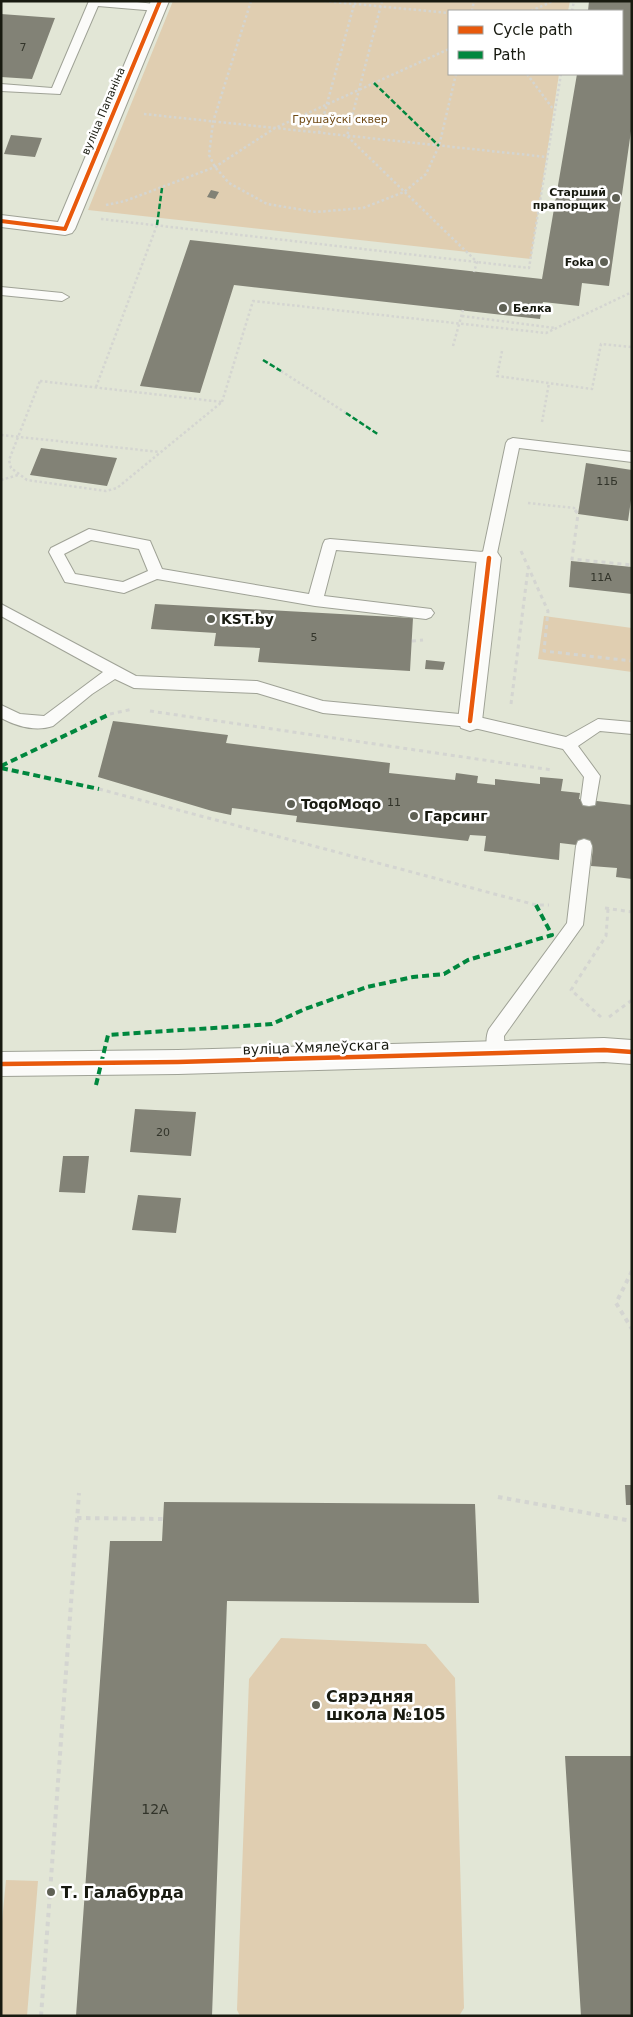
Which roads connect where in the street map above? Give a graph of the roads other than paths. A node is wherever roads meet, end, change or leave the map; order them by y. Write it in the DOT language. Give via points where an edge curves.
graph roads {
  1 [pos="92,2"];
  2 [pos="158,4"];
  3 [pos="1,87"];
  4 [pos="1,221"];
  5 [pos="1,292"];
  6 [pos="62,297"];
  7 [pos="632,457"];
  8 [pos="489,558"];
  9 [pos="156,573"];
  10 [pos="315,600"];
  11 [pos="1,609"];
  12 [pos="426,613"];
  13 [pos="114,672"];
  14 [pos="1,711"];
  15 [pos="470,721"];
  16 [pos="632,728"];
  17 [pos="568,744"];
  18 [pos="589,800"];
  19 [pos="584,846"];
  20 [pos="632,1052"];
  21 [pos="496,1054"];
  22 [pos="1,1064"];
  1 -- 2 [label="lane"];
  1 -- 3 [label="lane" via="56,92"];
  2 -- 4 [label="street, вуліца Папаніна" via="65,229"];
  5 -- 6 [label="lane"];
  7 -- 8 [label="lane" via="513,444"];
  8 -- 10 [label="lane" via="330,544"];
  8 -- 15 [label="street"];
  9 -- 9 [label="lane" via="124,588 70,578 56,552 89,534 145,545"];
  9 -- 10 [label="lane"];
  10 -- 12 [label="lane"];
  11 -- 13 [label="lane"];
  13 -- 14 [label="lane" via="47,722 18,720"];
  13 -- 15 [label="lane" via="134,682 257,687 323,707"];
  15 -- 17 [label="lane"];
  16 -- 17 [label="lane" via="598,725"];
  17 -- 18 [label="lane" via="592,776"];
  19 -- 21 [label="lane" via="575,925 495,1034"];
  20 -- 21 [label="street, вуліца Хмялеўскага"];
  21 -- 22 [label="street, вуліца Хмялеўскага"];
}
